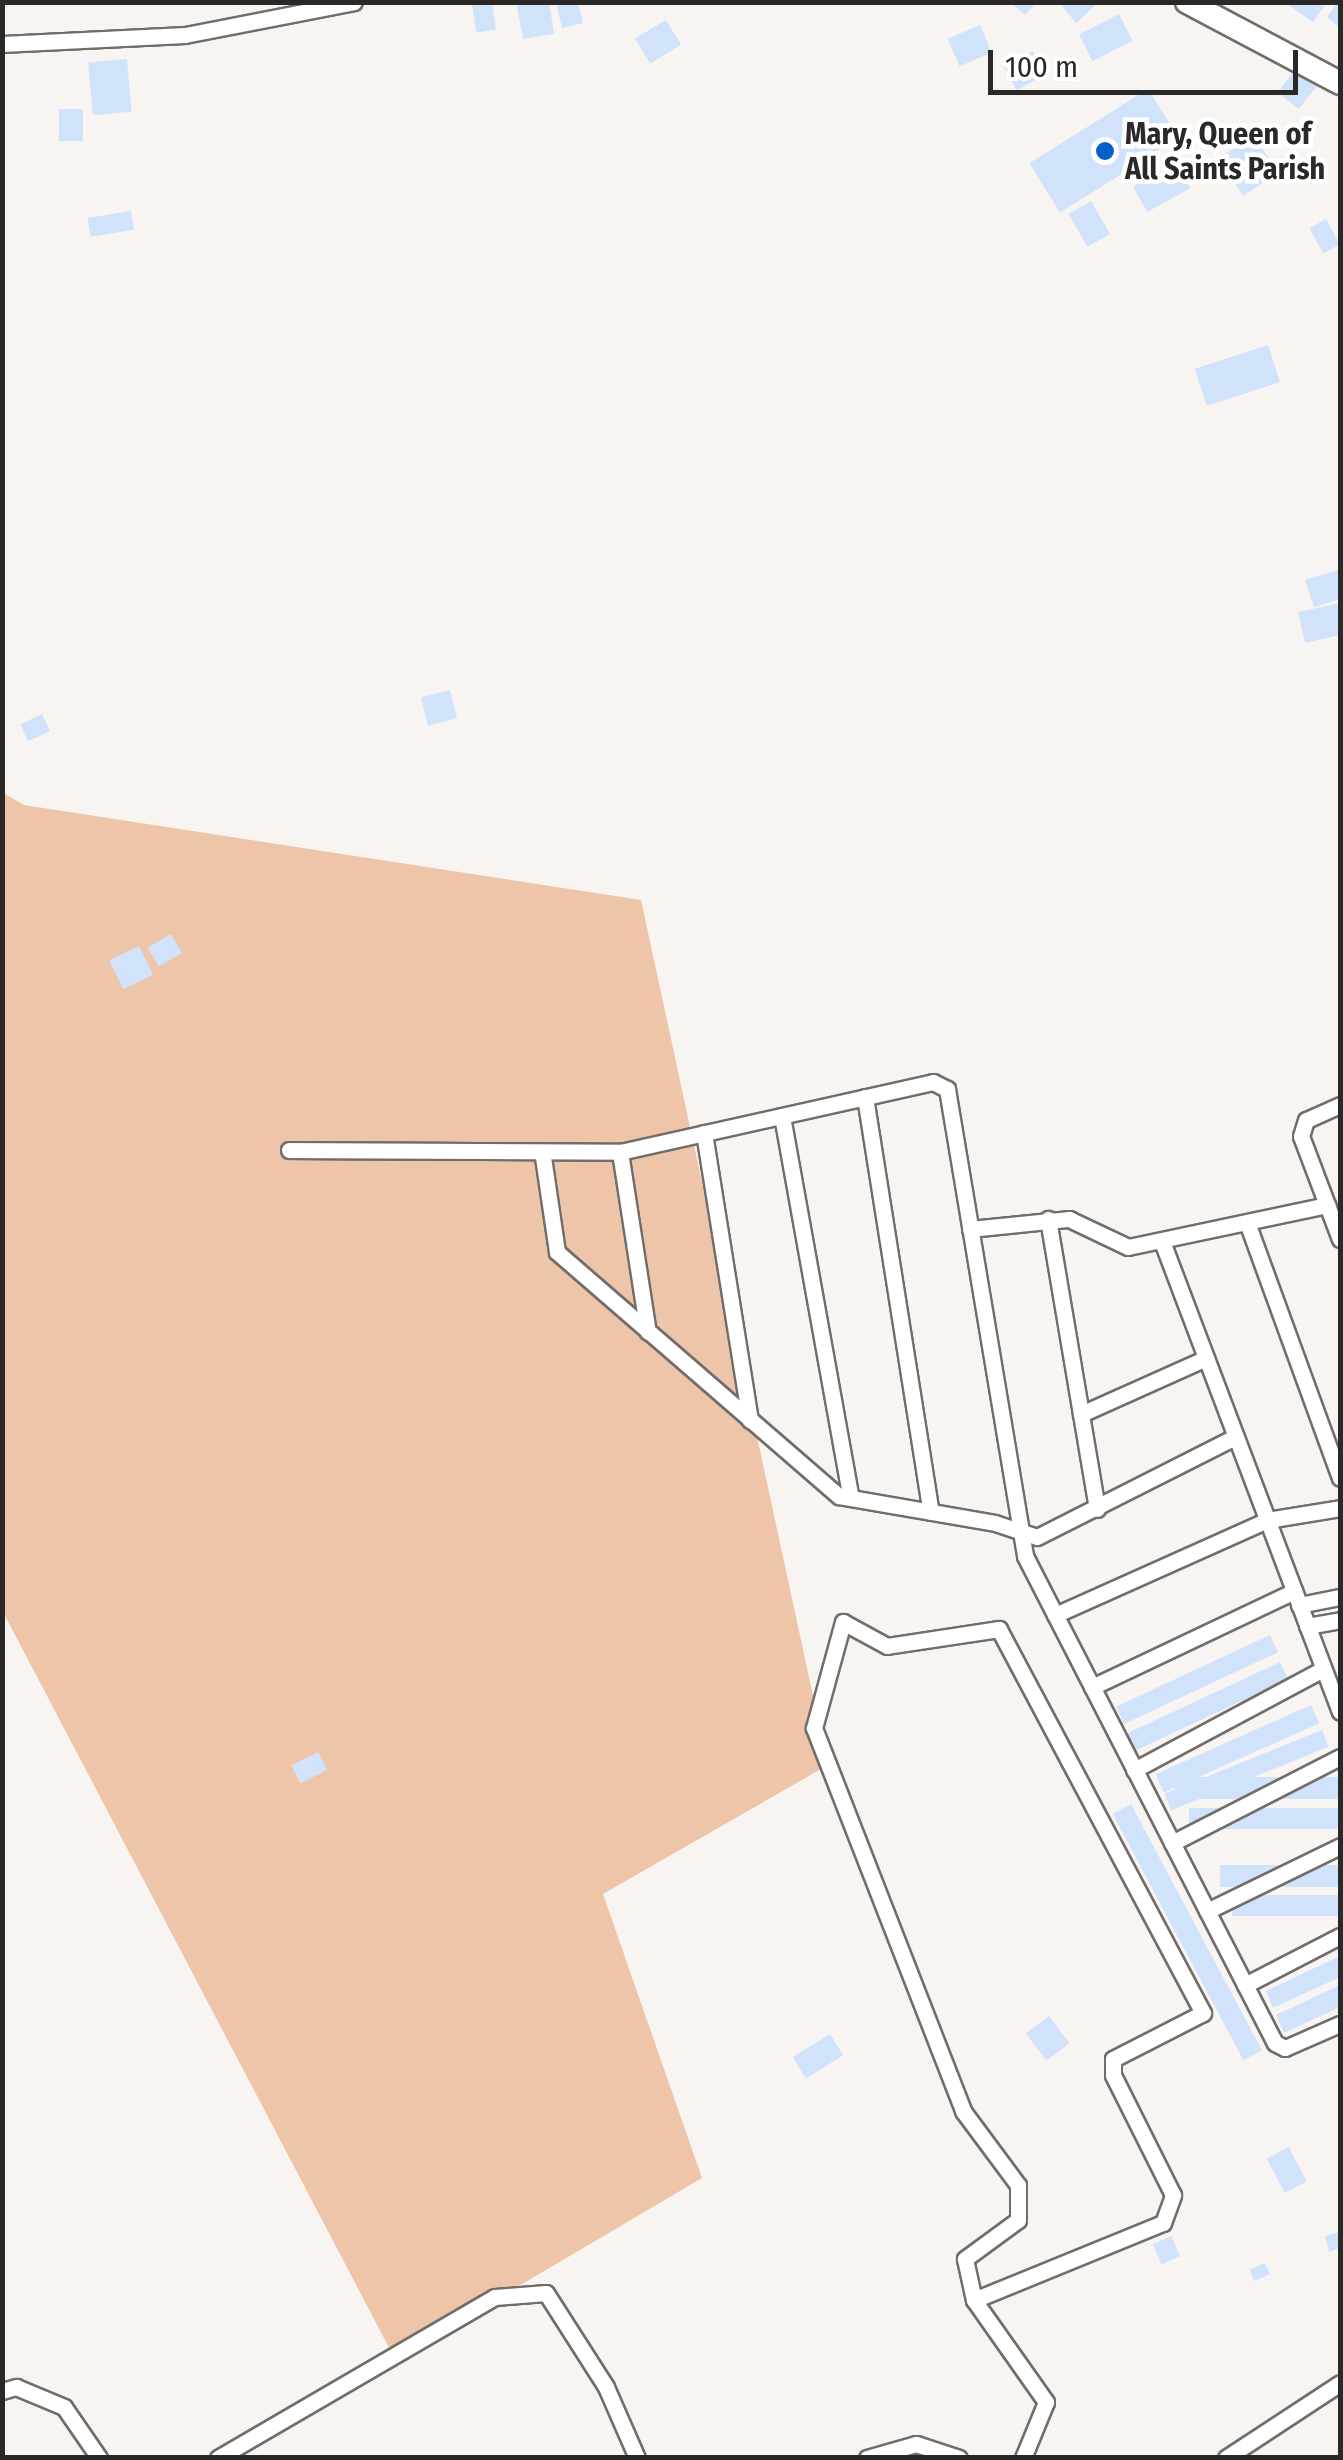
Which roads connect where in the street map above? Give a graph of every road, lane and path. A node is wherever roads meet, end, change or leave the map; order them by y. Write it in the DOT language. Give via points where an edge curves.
graph roads {
  1 [pos="354,2"];
  2 [pos="1188,2"];
  3 [pos="2,44"];
  4 [pos="1340,83"];
  5 [pos="865,1098"];
  6 [pos="1340,1106"];
  7 [pos="782,1116"];
  8 [pos="704,1134"];
  9 [pos="289,1150"];
  10 [pos="620,1152"];
  11 [pos="542,1157"];
  12 [pos="1328,1205"];
  13 [pos="1048,1219"];
  14 [pos="1248,1224"];
  15 [pos="970,1230"];
  16 [pos="1340,1239"];
  17 [pos="1164,1244"];
  18 [pos="648,1332"];
  19 [pos="1206,1358"];
  20 [pos="1081,1414"];
  21 [pos="750,1420"];
  22 [pos="1236,1437"];
  23 [pos="1340,1478"];
  24 [pos="851,1498"];
  25 [pos="1097,1508"];
  26 [pos="1340,1508"];
  27 [pos="931,1512"];
  28 [pos="1266,1520"];
  29 [pos="1021,1531"];
  30 [pos="1340,1597"];
  31 [pos="1296,1598"];
  32 [pos="1055,1616"];
  33 [pos="1340,1620"];
  34 [pos="1307,1626"];
  35 [pos="1323,1669"];
  36 [pos="1092,1687"];
  37 [pos="1340,1712"];
  38 [pos="1340,1757"];
  39 [pos="1134,1770"];
  40 [pos="1172,1842"];
  41 [pos="1340,1846"];
  42 [pos="1207,1911"];
  43 [pos="1340,1936"];
  44 [pos="1245,1985"];
  45 [pos="1340,2024"];
  46 [pos="974,2300"];
  47 [pos="1340,2383"];
  48 [pos="2,2391"];
  49 [pos="99,2458"];
  50 [pos="218,2458"];
  51 [pos="637,2458"];
  52 [pos="867,2458"];
  53 [pos="959,2458"];
  54 [pos="1023,2458"];
  55 [pos="1226,2458"];
  1 -- 3 [label="street" via="185,34"];
  2 -- 4 [label="street"];
  5 -- 7 [label="street"];
  5 -- 15 [label="street" via="933,1082 947,1089"];
  5 -- 27 [label="street"];
  6 -- 12 [label="street" via="1302,1126"];
  7 -- 8 [label="street"];
  7 -- 24 [label="street"];
  8 -- 10 [label="street"];
  8 -- 21 [label="street"];
  9 -- 11 [label="street"];
  10 -- 11 [label="street"];
  10 -- 18 [label="street"];
  11 -- 18 [label="street" via="557,1252"];
  12 -- 14 [label="street"];
  12 -- 16 [label="street"];
  13 -- 15 [label="street"];
  13 -- 17 [label="street" via="1069,1220 1128,1247"];
  13 -- 20 [label="street"];
  14 -- 17 [label="street"];
  14 -- 23 [label="street"];
  15 -- 29 [label="street"];
  17 -- 19 [label="street"];
  18 -- 21 [label="street"];
  19 -- 20 [label="street"];
  19 -- 22 [label="street"];
  20 -- 25 [label="street"];
  21 -- 24 [label="street" via="839,1496"];
  22 -- 25 [label="street"];
  22 -- 28 [label="street"];
  24 -- 27 [label="street"];
  25 -- 29 [label="street" via="1037,1537"];
  26 -- 28 [label="street"];
  27 -- 29 [label="street"];
  28 -- 31 [label="street"];
  28 -- 32 [label="street"];
  29 -- 32 [label="street" via="1025,1556"];
  30 -- 31 [label="street"];
  31 -- 34 [label="street"];
  31 -- 36 [label="street"];
  32 -- 36 [label="street"];
  33 -- 34 [label="street"];
  34 -- 35 [label="street"];
  35 -- 37 [label="street"];
  35 -- 39 [label="street"];
  36 -- 39 [label="street"];
  38 -- 40 [label="street"];
  39 -- 40 [label="street"];
  40 -- 42 [label="street"];
  41 -- 42 [label="street"];
  42 -- 44 [label="street"];
  43 -- 44 [label="street"];
  44 -- 45 [label="street" via="1279,2046"];
  46 -- 46 [label="street" via="1162,2223 1173,2196 1113,2075 1113,2059 1203,2013 999,1629 886,1646 844,1622 814,1728 963,2112 1018,2185 1018,2220 965,2259"];
  46 -- 54 [label="street" via="1046,2402"];
  47 -- 55 [label="street"];
  48 -- 49 [label="street" via="16,2387 64,2408"];
  50 -- 51 [label="street" via="495,2297 546,2293 606,2388"];
  52 -- 53 [label="street" via="916,2444"];
}
